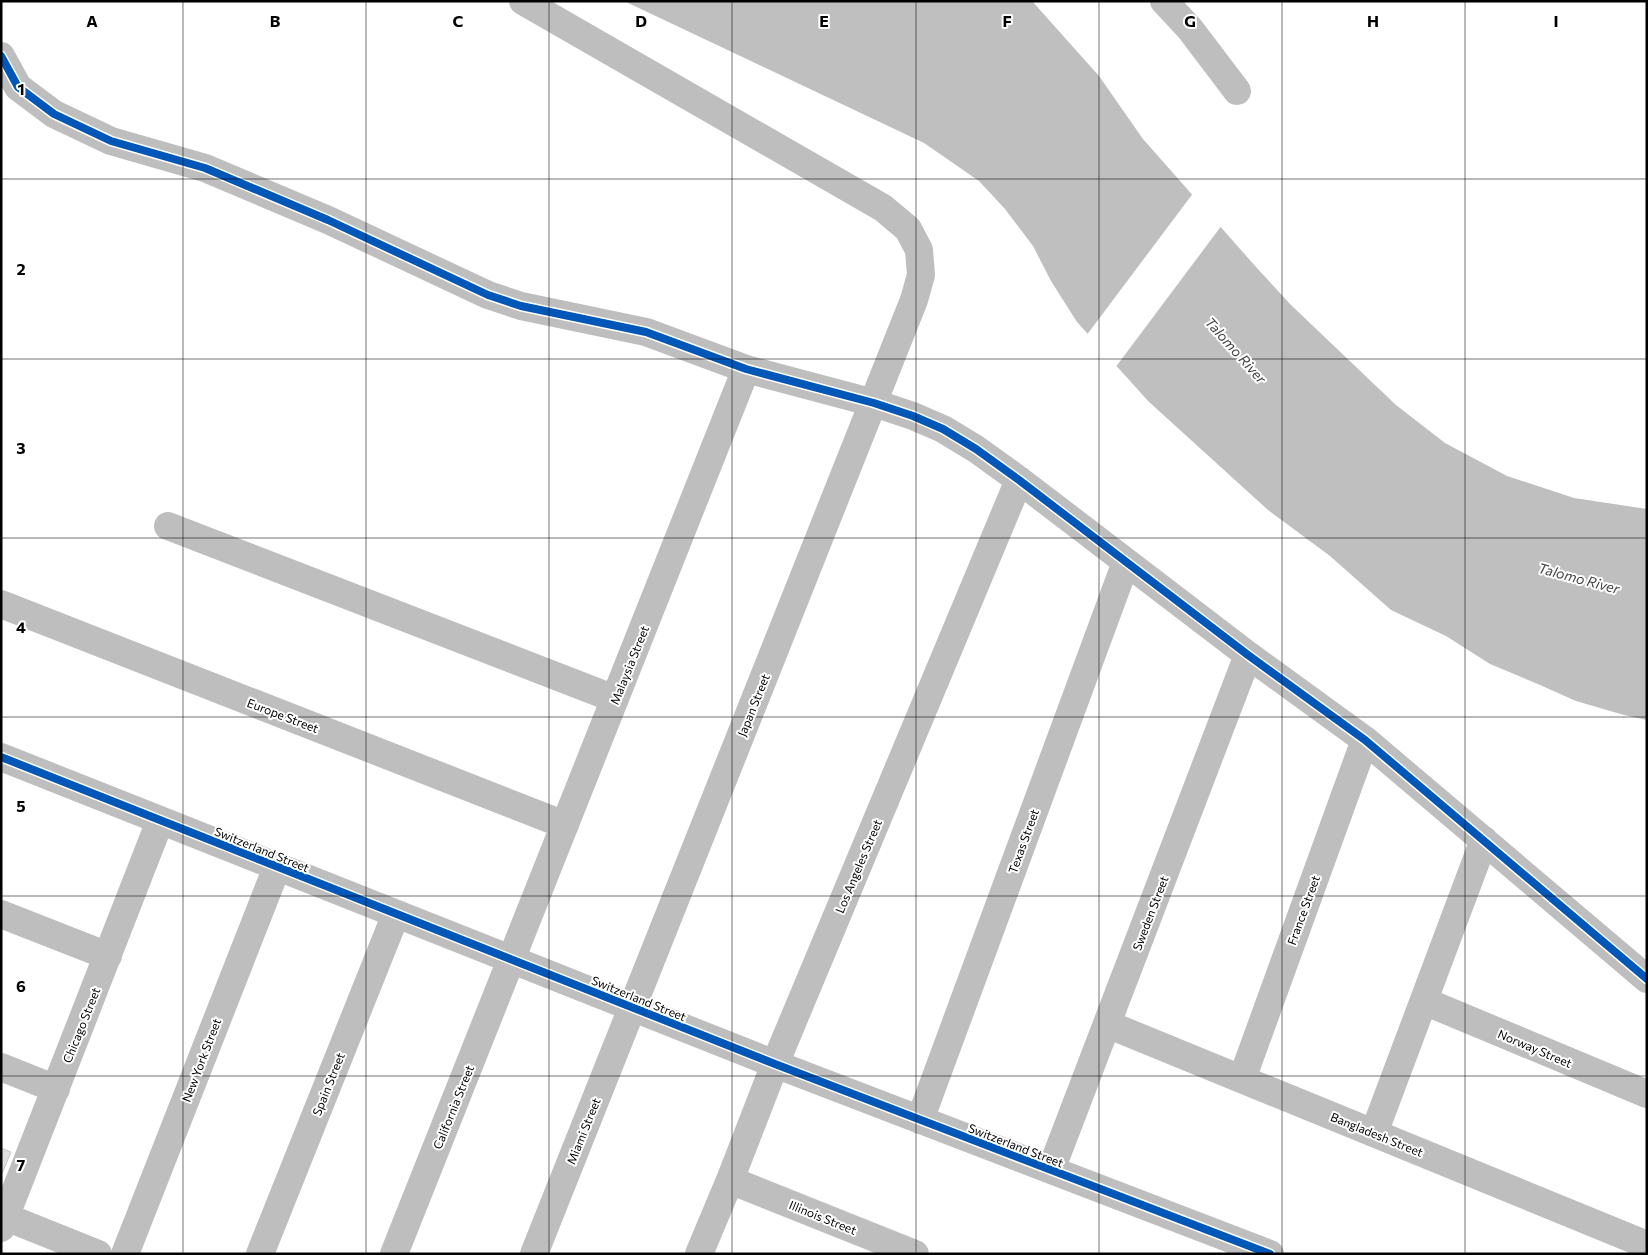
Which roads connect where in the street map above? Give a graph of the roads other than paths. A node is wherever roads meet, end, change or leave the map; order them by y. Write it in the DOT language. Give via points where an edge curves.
graph roads {
  1 [pos="523,1"];
  2 [pos="1164,1"];
  3 [pos="1,56"];
  4 [pos="1237,91"];
  5 [pos="746,369"];
  6 [pos="874,403"];
  7 [pos="1019,480"];
  8 [pos="168,526"];
  9 [pos="1126,562"];
  10 [pos="1,604"];
  11 [pos="1248,655"];
  12 [pos="615,699"];
  13 [pos="1365,740"];
  14 [pos="1,758"];
  15 [pos="160,820"];
  16 [pos="565,825"];
  17 [pos="1484,840"];
  18 [pos="277,867"];
  19 [pos="1,914"];
  20 [pos="396,914"];
  21 [pos="108,956"];
  22 [pos="511,960"];
  23 [pos="1647,979"];
  24 [pos="1424,1001"];
  25 [pos="632,1008"];
  26 [pos="1107,1024"];
  27 [pos="775,1064"];
  28 [pos="1,1067"];
  29 [pos="1242,1079"];
  30 [pos="56,1089"];
  31 [pos="1647,1094"];
  32 [pos="920,1120"];
  33 [pos="1374,1133"];
  34 [pos="1051,1170"];
  35 [pos="730,1180"];
  36 [pos="3,1220"];
  37 [pos="1647,1245"];
  38 [pos="98,1254"];
  39 [pos="125,1254"];
  40 [pos="260,1254"];
  41 [pos="394,1254"];
  42 [pos="534,1254"];
  43 [pos="699,1254"];
  44 [pos="915,1254"];
  45 [pos="1270,1254"];
  1 -- 6 [label="street, Japan Street" via="883,208 908,229 919,250 921,274"];
  2 -- 4 [label="street" via="1190,29"];
  3 -- 5 [label="street" via="18,87 54,114 111,142 205,168 328,220 488,295 521,306 646,332"];
  5 -- 6 [label="street"];
  5 -- 12 [label="street, Malaysia Street"];
  6 -- 7 [label="street" via="944,429"];
  6 -- 25 [label="street, Japan Street"];
  7 -- 9 [label="street"];
  7 -- 27 [label="street, Los Angeles Street"];
  8 -- 12 [label="street"];
  9 -- 11 [label="street"];
  9 -- 32 [label="street, Texas Street"];
  10 -- 16 [label="street, Europe Street"];
  11 -- 13 [label="street"];
  11 -- 26 [label="street, Sweden Street"];
  12 -- 16 [label="street, Malaysia Street"];
  13 -- 17 [label="street"];
  13 -- 29 [label="street, France Street"];
  14 -- 15 [label="street, Switzerland Street"];
  15 -- 18 [label="street, Switzerland Street"];
  15 -- 21 [label="street, Chicago Street"];
  16 -- 22 [label="street, Malaysia Street"];
  17 -- 23 [label="street"];
  17 -- 24 [label="street"];
  18 -- 20 [label="street, Switzerland Street"];
  18 -- 39 [label="street, New York Street"];
  19 -- 21 [label="street"];
  20 -- 22 [label="street, Switzerland Street"];
  20 -- 40 [label="street, Spain Street"];
  21 -- 30 [label="street, Chicago Street"];
  22 -- 25 [label="street, Switzerland Street"];
  22 -- 41 [label="street, California Street"];
  24 -- 31 [label="street, Norway Street"];
  24 -- 33 [label="street"];
  25 -- 27 [label="street, Switzerland Street"];
  25 -- 42 [label="street, Miami Street"];
  26 -- 29 [label="street, Bangladesh Street"];
  26 -- 34 [label="street, Sweden Street"];
  27 -- 32 [label="street, Switzerland Street"];
  27 -- 35 [label="street, Los Angeles Street"];
  28 -- 30 [label="street"];
  29 -- 33 [label="street, Bangladesh Street"];
  30 -- 36 [label="street, Chicago Street"];
  32 -- 34 [label="street, Switzerland Street"];
  33 -- 37 [label="street, Bangladesh Street"];
  34 -- 45 [label="street, Switzerland Street"];
  35 -- 43 [label="street, Los Angeles Street"];
  35 -- 44 [label="street, Illinois Street"];
  36 -- 38 [label="street"];
}
